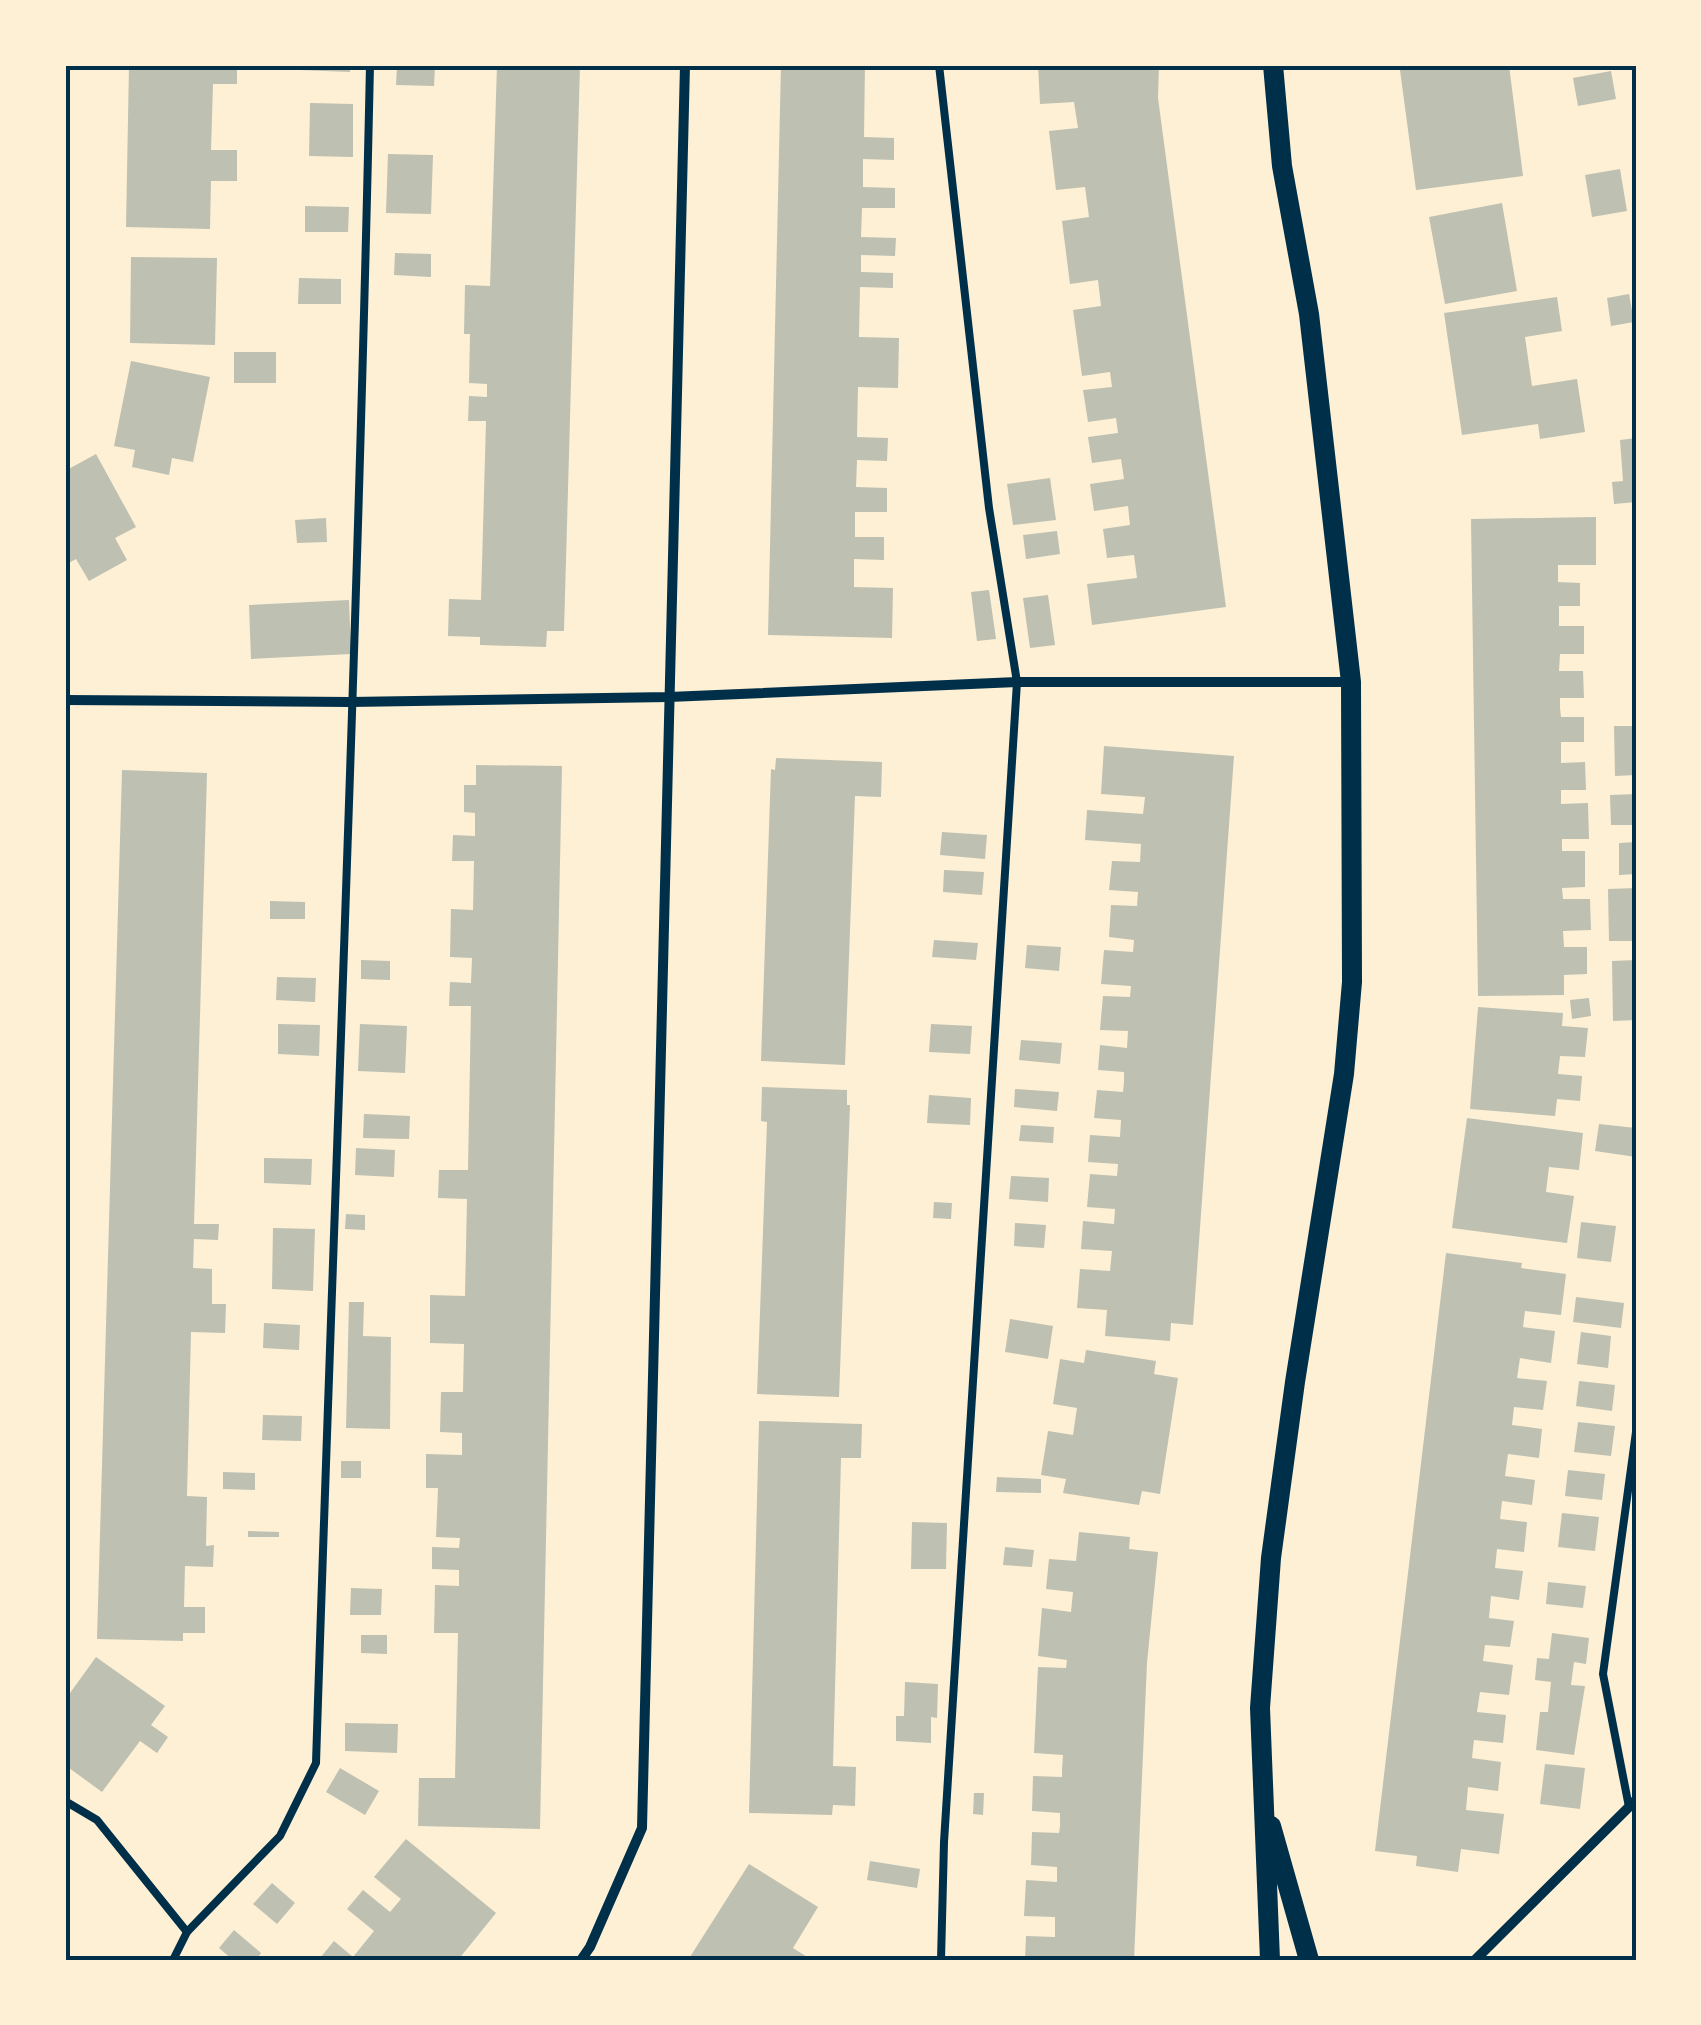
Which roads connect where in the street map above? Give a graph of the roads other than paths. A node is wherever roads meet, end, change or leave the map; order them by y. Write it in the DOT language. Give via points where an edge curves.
graph roads {
  1 [pos="370,65"];
  2 [pos="685,65"];
  3 [pos="939,65"];
  4 [pos="1273,65"];
  5 [pos="1017,682"];
  6 [pos="1351,682"];
  7 [pos="669,697"];
  8 [pos="65,700"];
  9 [pos="350,702"];
  10 [pos="1636,1432"];
  11 [pos="1262,1796"];
  12 [pos="65,1801"];
  13 [pos="1632,1804"];
  14 [pos="187,1932"];
  15 [pos="173,1960"];
  16 [pos="581,1960"];
  17 [pos="941,1960"];
  18 [pos="1270,1960"];
  19 [pos="1310,1960"];
  20 [pos="1475,1960"];
  1 -- 9 [label="lane"];
  2 -- 7 [label="street"];
  3 -- 5 [label="lane" via="989,508"];
  4 -- 6 [label="main road"];
  5 -- 6 [label="street"];
  5 -- 7 [label="street"];
  5 -- 17 [label="lane"];
  6 -- 11 [label="main road" via="1352,982 1271,1558 1260,1708"];
  7 -- 9 [label="street"];
  7 -- 16 [label="street" via="642,1828"];
  8 -- 9 [label="street"];
  9 -- 14 [label="lane" via="316,1763 280,1836"];
  10 -- 13 [label="lane" via="1603,1674"];
  11 -- 18 [label="main road"];
  11 -- 19 [label="main road"];
  12 -- 14 [label="lane" via="97,1820"];
  13 -- 20 [label="street"];
  14 -- 15 [label="lane"];
}
